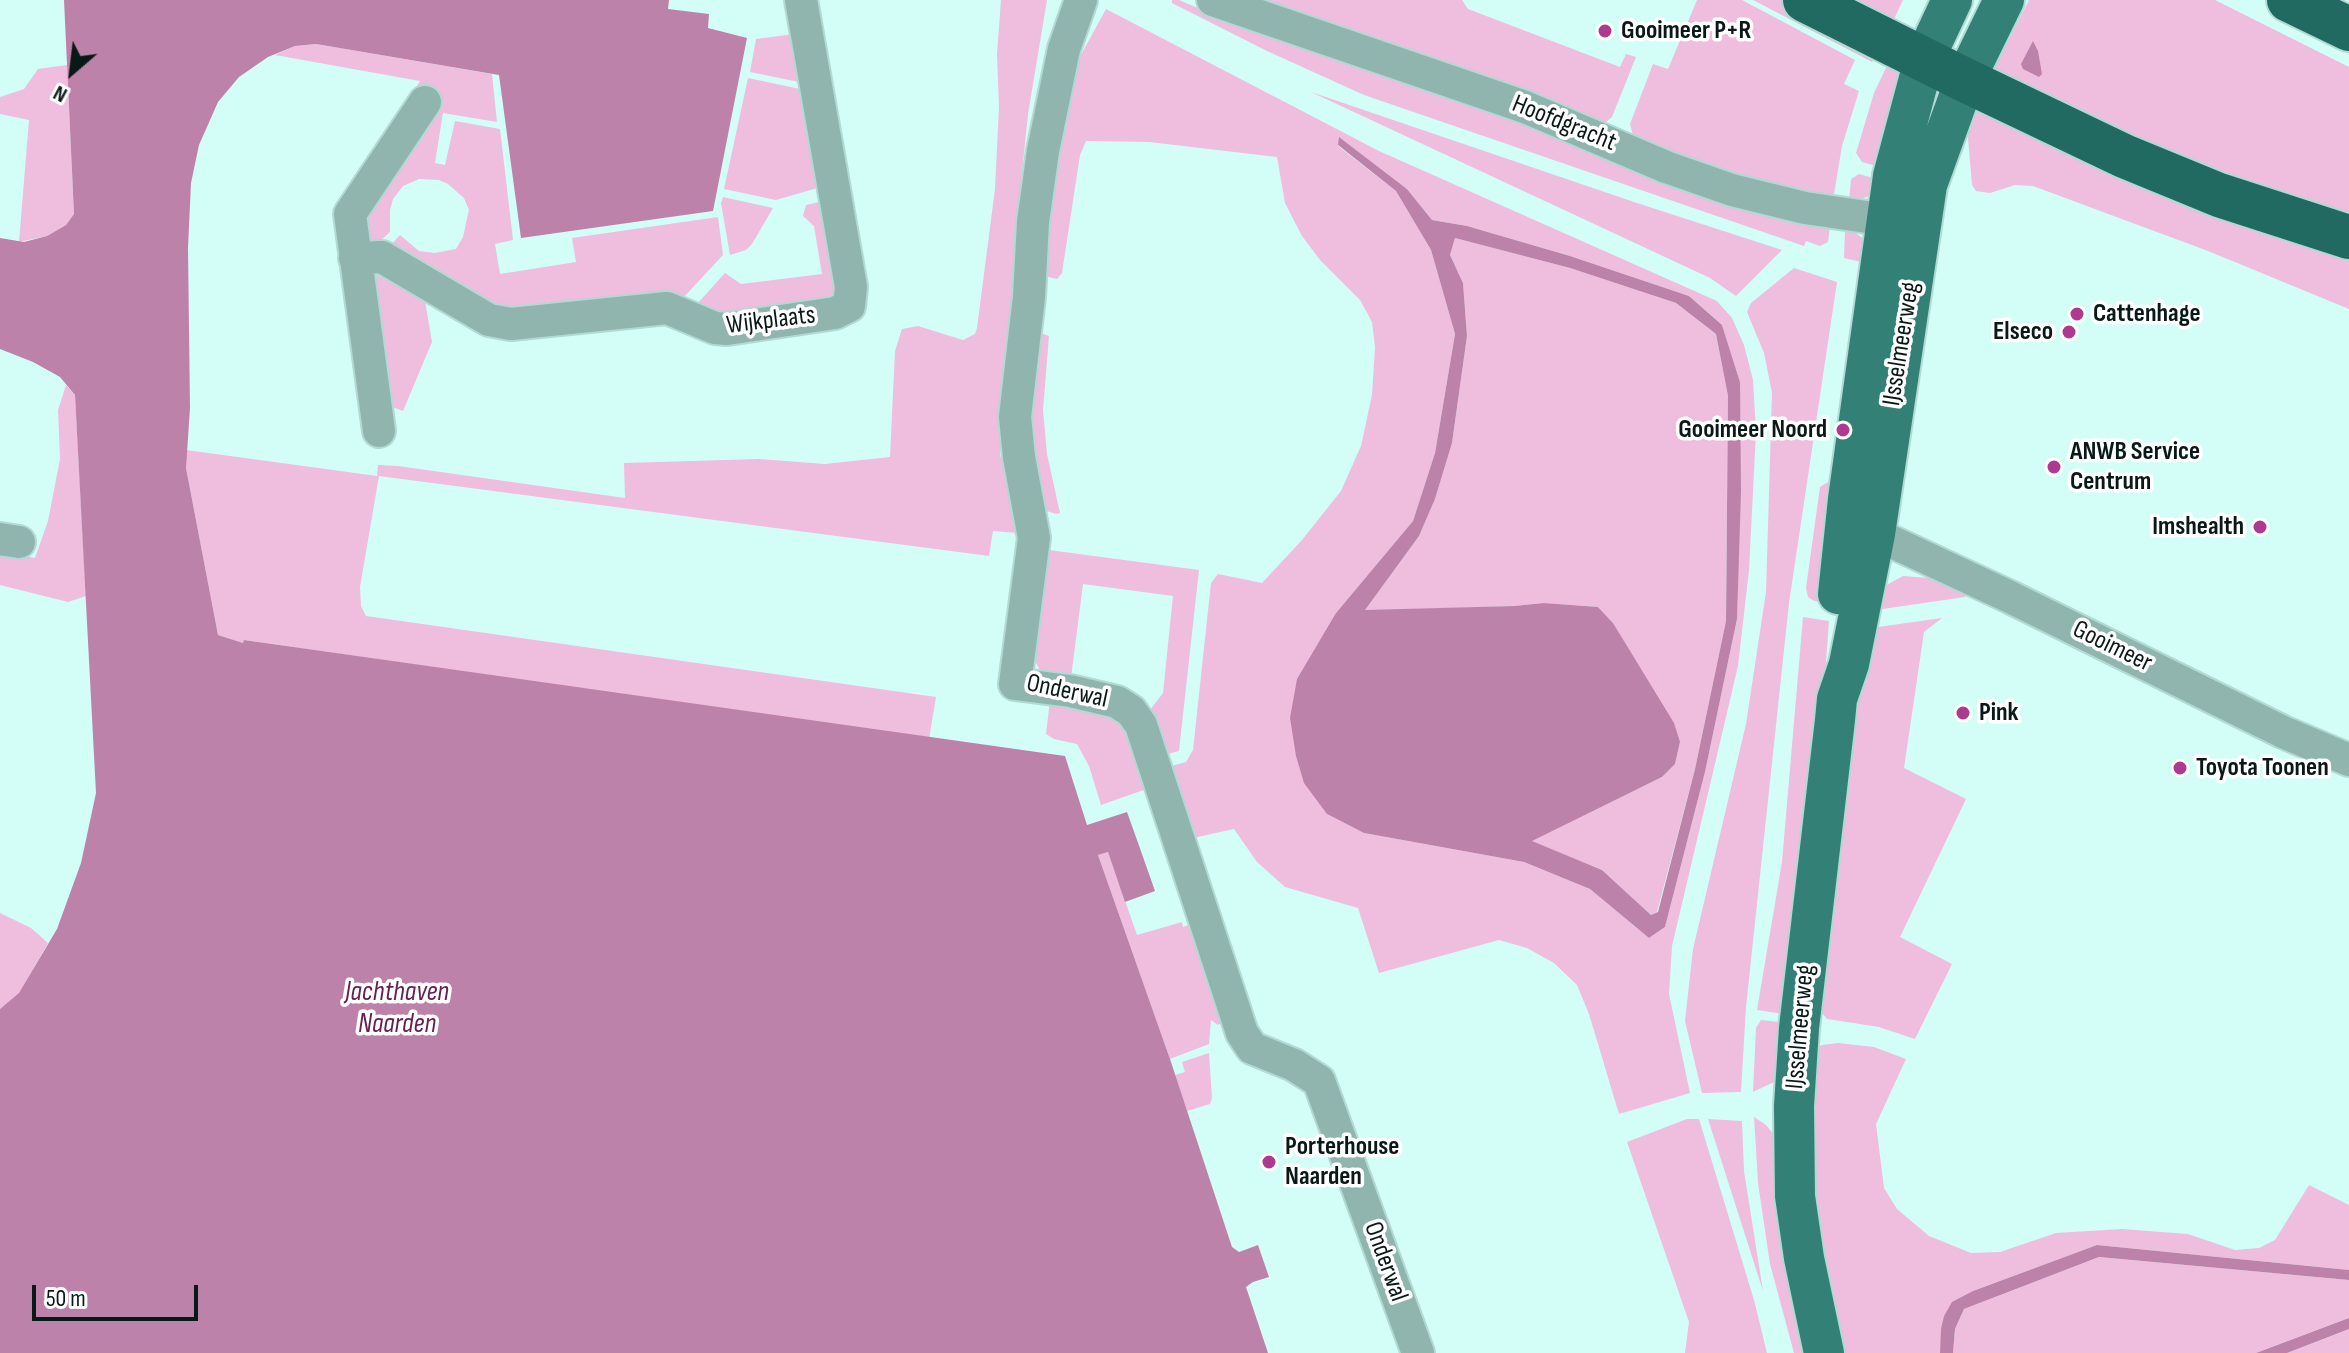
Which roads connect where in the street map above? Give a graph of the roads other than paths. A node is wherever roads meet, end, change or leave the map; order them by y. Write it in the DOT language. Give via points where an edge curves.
graph roads {
  1 [pos="801,0"];
  2 [pos="1081,0"];
  3 [pos="1213,0"];
  4 [pos="1805,0"];
  5 [pos="1952,0"];
  6 [pos="2004,0"];
  7 [pos="2289,0"];
  8 [pos="2349,29"];
  9 [pos="1924,60"];
  10 [pos="1965,80"];
  11 [pos="425,102"];
  12 [pos="1905,222"];
  13 [pos="2349,237"];
  14 [pos="355,258"];
  15 [pos="379,431"];
  16 [pos="1859,542"];
  17 [pos="2349,760"];
  18 [pos="1418,1353"];
  19 [pos="1824,1353"];
  1 -- 14 [label="street, Wijkplaats" via="851,287 849,306 835,313 727,329 667,308 511,324 489,320 382,257"];
  2 -- 18 [label="street, Onderwal" via="1064,49 1033,222 1015,417 1034,538 1015,684 1117,702 1141,725 1242,1033 1252,1048 1319,1081"];
  3 -- 12 [label="street, Hoofdgracht" via="1525,107 1732,190 1805,208"];
  4 -- 9 [label="highway"];
  5 -- 9 [label="main road, IJsselmeerweg"];
  6 -- 10 [label="main road, IJsselmeerweg"];
  7 -- 8 [label="highway"];
  9 -- 10 [label="highway"];
  9 -- 12 [label="main road, IJsselmeerweg" via="1893,176"];
  10 -- 12 [label="main road, IJsselmeerweg" via="1927,185"];
  10 -- 13 [label="highway" via="2219,195"];
  11 -- 14 [label="street" via="350,214"];
  12 -- 16 [label="main road, IJsselmeerweg"];
  12 -- 16 [label="main road, IJsselmeerweg" via="1848,499"];
  14 -- 15 [label="street"];
  16 -- 17 [label="street, Gooimeer" via="2010,597"];
  16 -- 19 [label="main road, IJsselmeerweg" via="1849,664 1837,699 1794,1106 1795,1196"];
}
